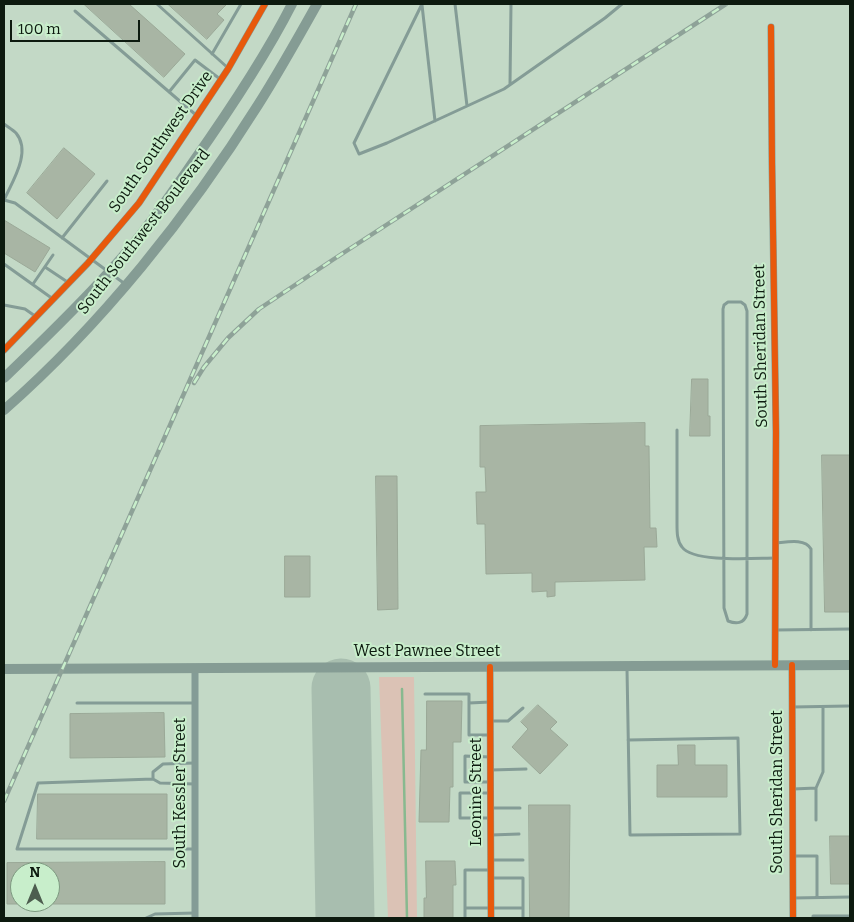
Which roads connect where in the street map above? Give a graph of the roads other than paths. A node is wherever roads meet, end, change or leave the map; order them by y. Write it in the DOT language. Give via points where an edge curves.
graph roads {
  1 [pos="157,4"];
  2 [pos="241,4"];
  3 [pos="265,4"];
  4 [pos="292,4"];
  5 [pos="317,4"];
  6 [pos="422,4"];
  7 [pos="455,4"];
  8 [pos="510,4"];
  9 [pos="622,4"];
  10 [pos="75,12"];
  11 [pos="771,27"];
  12 [pos="212,54"];
  13 [pos="228,69"];
  14 [pos="221,80"];
  15 [pos="510,84"];
  16 [pos="169,92"];
  17 [pos="467,106"];
  18 [pos="197,116"];
  19 [pos="435,120"];
  20 [pos="4,124"];
  21 [pos="108,181"];
  22 [pos="4,200"];
  23 [pos="62,238"];
  24 [pos="54,255"];
  25 [pos="91,259"];
  26 [pos="4,264"];
  27 [pos="44,267"];
  28 [pos="109,273"];
  29 [pos="69,283"];
  30 [pos="33,284"];
  31 [pos="125,284"];
  32 [pos="54,299"];
  33 [pos="4,305"];
  34 [pos="37,317"];
  35 [pos="4,350"];
  36 [pos="4,378"];
  37 [pos="4,410"];
  38 [pos="677,430"];
  39 [pos="776,542"];
  40 [pos="725,558"];
  41 [pos="747,558"];
  42 [pos="776,558"];
  43 [pos="850,629"];
  44 [pos="775,630"];
  45 [pos="811,630"];
  46 [pos="775,665"];
  47 [pos="792,665"];
  48 [pos="850,665"];
  49 [pos="627,666"];
  50 [pos="490,667"];
  51 [pos="194,669"];
  52 [pos="4,670"];
  53 [pos="425,694"];
  54 [pos="490,702"];
  55 [pos="78,703"];
  56 [pos="194,703"];
  57 [pos="469,703"];
  58 [pos="848,706"];
  59 [pos="792,707"];
  60 [pos="823,707"];
  61 [pos="523,708"];
  62 [pos="490,721"];
  63 [pos="490,735"];
  64 [pos="628,740"];
  65 [pos="490,757"];
  66 [pos="195,762"];
  67 [pos="526,769"];
  68 [pos="490,770"];
  69 [pos="152,779"];
  70 [pos="490,782"];
  71 [pos="195,784"];
  72 [pos="816,788"];
  73 [pos="792,789"];
  74 [pos="490,793"];
  75 [pos="490,808"];
  76 [pos="520,808"];
  77 [pos="490,818"];
  78 [pos="816,820"];
  79 [pos="519,834"];
  80 [pos="490,835"];
  81 [pos="195,849"];
  82 [pos="792,856"];
  83 [pos="491,860"];
  84 [pos="523,860"];
  85 [pos="491,870"];
  86 [pos="491,878"];
  87 [pos="818,897"];
  88 [pos="850,897"];
  89 [pos="792,898"];
  90 [pos="465,908"];
  91 [pos="491,908"];
  92 [pos="523,908"];
  93 [pos="195,915"];
  94 [pos="850,916"];
  95 [pos="146,918"];
  96 [pos="465,918"];
  97 [pos="491,918"];
  98 [pos="523,918"];
  99 [pos="792,918"];
  100 [pos="813,918"];
  1 -- 12 [label="lane"];
  2 -- 12 [label="lane"];
  3 -- 13 [label="street, South Southwest Drive"];
  4 -- 28 [label="main road, South Southwest Boulevard" via="233,105 166,201"];
  5 -- 31 [label="main road, South Southwest Boulevard" via="258,106 201,189"];
  6 -- 19 [label="lane"];
  6 -- 19 [label="lane" via="354,143 359,154"];
  7 -- 17 [label="lane"];
  8 -- 15 [label="lane"];
  9 -- 15 [label="lane"];
  10 -- 16 [label="lane"];
  11 -- 39 [label="street, South Sheridan Street"];
  12 -- 13 [label="lane"];
  13 -- 14 [label="street, South Southwest Drive"];
  14 -- 16 [label="lane" via="195,60"];
  14 -- 18 [label="street, South Southwest Drive"];
  15 -- 17 [label="lane"];
  16 -- 18 [label="lane"];
  17 -- 19 [label="lane"];
  18 -- 25 [label="street, South Southwest Drive" via="139,203"];
  20 -- 22 [label="lane" via="17,134 22,146 17,170"];
  21 -- 23 [label="lane"];
  22 -- 23 [label="lane" via="15,203"];
  23 -- 25 [label="lane"];
  24 -- 27 [label="lane"];
  25 -- 28 [label="lane"];
  25 -- 29 [label="street, South Southwest Drive"];
  26 -- 30 [label="lane"];
  27 -- 29 [label="lane"];
  27 -- 30 [label="lane"];
  28 -- 31 [label="lane"];
  28 -- 36 [label="main road, South Southwest Boulevard"];
  29 -- 32 [label="street, South Southwest Drive"];
  30 -- 32 [label="lane"];
  31 -- 37 [label="main road, South Southwest Boulevard" via="88,328"];
  32 -- 34 [label="street, South Southwest Drive"];
  33 -- 34 [label="lane" via="25,309"];
  34 -- 35 [label="street, South Southwest Drive"];
  38 -- 40 [label="lane" via="678,539 683,549 694,556"];
  39 -- 42 [label="street, South Sheridan Street"];
  39 -- 45 [label="lane" via="803,543 811,550"];
  40 -- 41 [label="lane"];
  40 -- 41 [label="lane" via="724,608 728,621 741,623 747,614"];
  40 -- 41 [label="lane" via="723,309 728,302 741,302 746,311"];
  41 -- 42 [label="lane"];
  42 -- 44 [label="street, South Sheridan Street"];
  43 -- 45 [label="lane"];
  44 -- 45 [label="lane"];
  44 -- 46 [label="street, South Sheridan Street"];
  46 -- 47 [label="main road, West Pawnee Street"];
  46 -- 49 [label="main road, West Pawnee Street"];
  47 -- 48 [label="main road, West Pawnee Street"];
  47 -- 59 [label="street, South Sheridan Street"];
  49 -- 50 [label="main road, West Pawnee Street"];
  49 -- 64 [label="lane"];
  50 -- 51 [label="main road, West Pawnee Street"];
  50 -- 54 [label="street, Leonine Street"];
  51 -- 52 [label="main road, West Pawnee Street"];
  51 -- 56 [label="street, South Kessler Street"];
  53 -- 57 [label="lane" via="469,694"];
  54 -- 57 [label="lane"];
  54 -- 62 [label="street, Leonine Street"];
  55 -- 56 [label="lane"];
  56 -- 66 [label="street, South Kessler Street"];
  57 -- 63 [label="lane" via="470,735"];
  58 -- 60 [label="lane"];
  59 -- 60 [label="lane"];
  59 -- 73 [label="street, South Sheridan Street"];
  60 -- 72 [label="lane" via="823,772"];
  61 -- 62 [label="lane" via="508,721"];
  62 -- 63 [label="street, Leonine Street"];
  63 -- 65 [label="street, Leonine Street"];
  64 -- 64 [label="lane" via="630,835 740,834 738,738"];
  65 -- 68 [label="street, Leonine Street"];
  65 -- 70 [label="lane" via="465,756 465,782"];
  66 -- 69 [label="lane" via="163,764 153,772"];
  66 -- 71 [label="street, South Kessler Street"];
  67 -- 68 [label="lane"];
  68 -- 70 [label="street, Leonine Street"];
  69 -- 71 [label="lane" via="160,783"];
  69 -- 81 [label="lane" via="38,783 17,848"];
  70 -- 74 [label="street, Leonine Street"];
  71 -- 81 [label="street, South Kessler Street"];
  72 -- 73 [label="lane"];
  72 -- 78 [label="lane"];
  73 -- 82 [label="street, South Sheridan Street"];
  74 -- 75 [label="street, Leonine Street"];
  74 -- 77 [label="lane" via="460,794 460,818"];
  75 -- 76 [label="lane"];
  75 -- 77 [label="street, Leonine Street"];
  77 -- 80 [label="street, Leonine Street"];
  79 -- 80 [label="lane"];
  80 -- 83 [label="street, Leonine Street"];
  81 -- 93 [label="street, South Kessler Street"];
  82 -- 87 [label="lane" via="817,856"];
  82 -- 89 [label="street, South Sheridan Street"];
  83 -- 84 [label="lane"];
  83 -- 85 [label="street, Leonine Street"];
  85 -- 86 [label="street, Leonine Street"];
  85 -- 90 [label="lane" via="465,870"];
  86 -- 91 [label="street, Leonine Street"];
  86 -- 92 [label="lane" via="523,878"];
  87 -- 88 [label="lane"];
  87 -- 89 [label="lane"];
  89 -- 99 [label="street, South Sheridan Street"];
  90 -- 91 [label="lane"];
  90 -- 96 [label="lane"];
  91 -- 92 [label="lane"];
  91 -- 97 [label="street, Leonine Street"];
  92 -- 98 [label="lane"];
  93 -- 95 [label="lane" via="155,914"];
  94 -- 100 [label="lane"];
}
